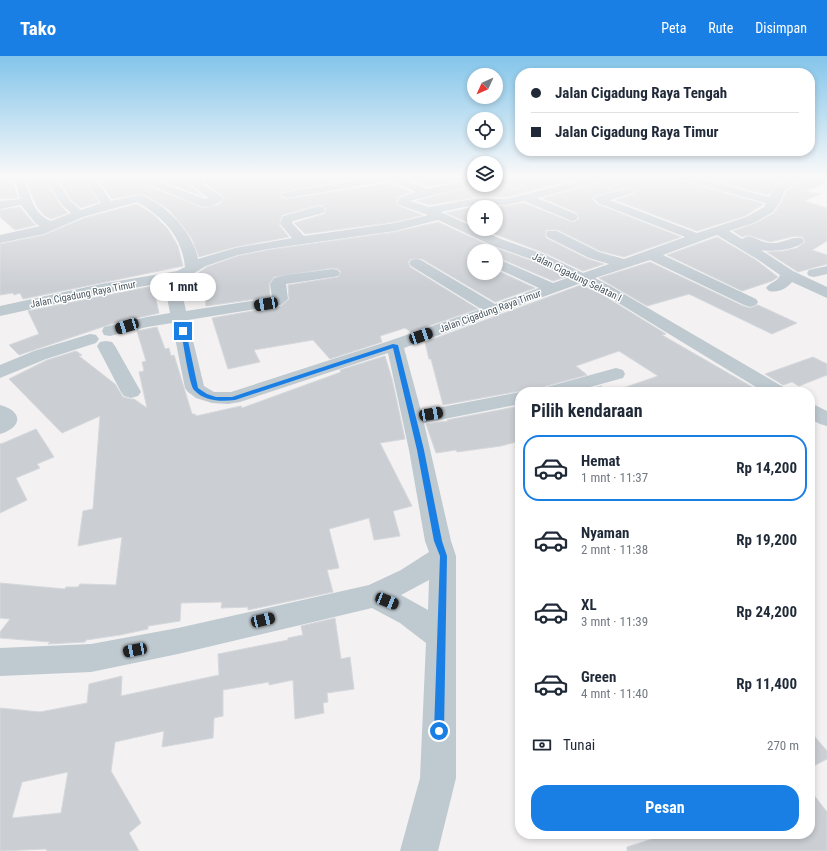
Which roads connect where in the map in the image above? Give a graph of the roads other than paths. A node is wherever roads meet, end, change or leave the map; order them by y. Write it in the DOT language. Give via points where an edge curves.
graph roads {
  1 [pos="33,213"];
  2 [pos="164,213"];
  3 [pos="305,213"];
  4 [pos="434,213"];
  5 [pos="563,213"];
  6 [pos="634,213"];
  7 [pos="764,213"];
  8 [pos="79,214"];
  9 [pos="572,217"];
  10 [pos="50,226"];
  11 [pos="721,229"];
  12 [pos="552,234"];
  13 [pos="697,237"];
  14 [pos="0,239"];
  15 [pos="301,240"];
  16 [pos="797,241"];
  17 [pos="651,255"];
  18 [pos="416,263"];
  19 [pos="624,264"];
  20 [pos="503,266"];
  21 [pos="186,272"];
  22 [pos="333,273"];
  23 [pos="788,274"];
  24 [pos="582,278"];
  25 [pos="774,288"];
  26 [pos="553,289"];
  27 [pos="827,293"];
  28 [pos="750,302"];
  29 [pos="494,310"];
  30 [pos="0,311"];
  31 [pos="180,317"];
  32 [pos="102,339"];
  33 [pos="395,345"];
  34 [pos="0,372"];
  35 [pos="616,374"];
  36 [pos="568,387"];
  37 [pos="770,387"];
  38 [pos="131,392"];
  39 [pos="515,399"];
  40 [pos="0,411"];
  41 [pos="815,413"];
  42 [pos="412,419"];
  43 [pos="827,420"];
  44 [pos="0,427"];
  45 [pos="443,556"];
  46 [pos="374,596"];
  47 [pos="442,638"];
  48 [pos="0,662"];
  49 [pos="419,851"];
  1 -- 10 [label="street" via="40,221"];
  2 -- 21 [label="street" via="173,222 190,251"];
  3 -- 15 [label="street" via="287,219 286,224"];
  4 -- 15 [label="street" via="395,227"];
  4 -- 24 [label="street, Jalan Cigadung Selatan I"];
  5 -- 9 [label="street"];
  6 -- 13 [label="street"];
  7 -- 11 [label="street, Jalan Cigadung Raya Timur"];
  8 -- 10 [label="street"];
  10 -- 14 [label="street" via="39,231"];
  11 -- 13 [label="street, Jalan Cigadung Raya Timur"];
  11 -- 16 [label="street" via="768,248"];
  11 -- 23 [label="street"];
  12 -- 19 [label="street" via="594,255"];
  13 -- 17 [label="street, Jalan Cigadung Raya Timur"];
  15 -- 21 [label="street" via="235,252 201,262"];
  17 -- 19 [label="street, Jalan Cigadung Raya Timur"];
  17 -- 28 [label="street"];
  18 -- 29 [label="street"];
  19 -- 24 [label="street, Jalan Cigadung Raya Timur"];
  20 -- 26 [label="street"];
  21 -- 30 [label="street, Jalan Cigadung Raya Timur"];
  21 -- 31 [label="street, Jalan Cigadung Raya Timur" via="175,296"];
  22 -- 31 [label="street" via="280,282 280,299 275,302"];
  23 -- 25 [label="street" via="787,280"];
  23 -- 27 [label="street"];
  24 -- 26 [label="street, Jalan Cigadung Raya Timur"];
  24 -- 37 [label="street, Jalan Cigadung Selatan I" via="607,290"];
  26 -- 29 [label="street, Jalan Cigadung Raya Timur"];
  29 -- 33 [label="street, Jalan Cigadung Raya Timur"];
  31 -- 32 [label="street" via="127,326"];
  31 -- 33 [label="street, Jalan Cigadung Raya Timur" via="195,388 205,396 216,399 233,398"];
  32 -- 34 [label="street" via="40,355"];
  32 -- 38 [label="street"];
  33 -- 42 [label="street"];
  35 -- 36 [label="street"];
  39 -- 42 [label="street"];
  40 -- 44 [label="street" via="8,418 8,422"];
  41 -- 43 [label="street"];
  42 -- 45 [label="street"];
  45 -- 46 [label="street" via="411,578"];
  45 -- 47 [label="street"];
  46 -- 47 [label="street" via="420,619"];
  46 -- 48 [label="street" via="178,641 91,658"];
  47 -- 49 [label="street" via="438,778"];
}
